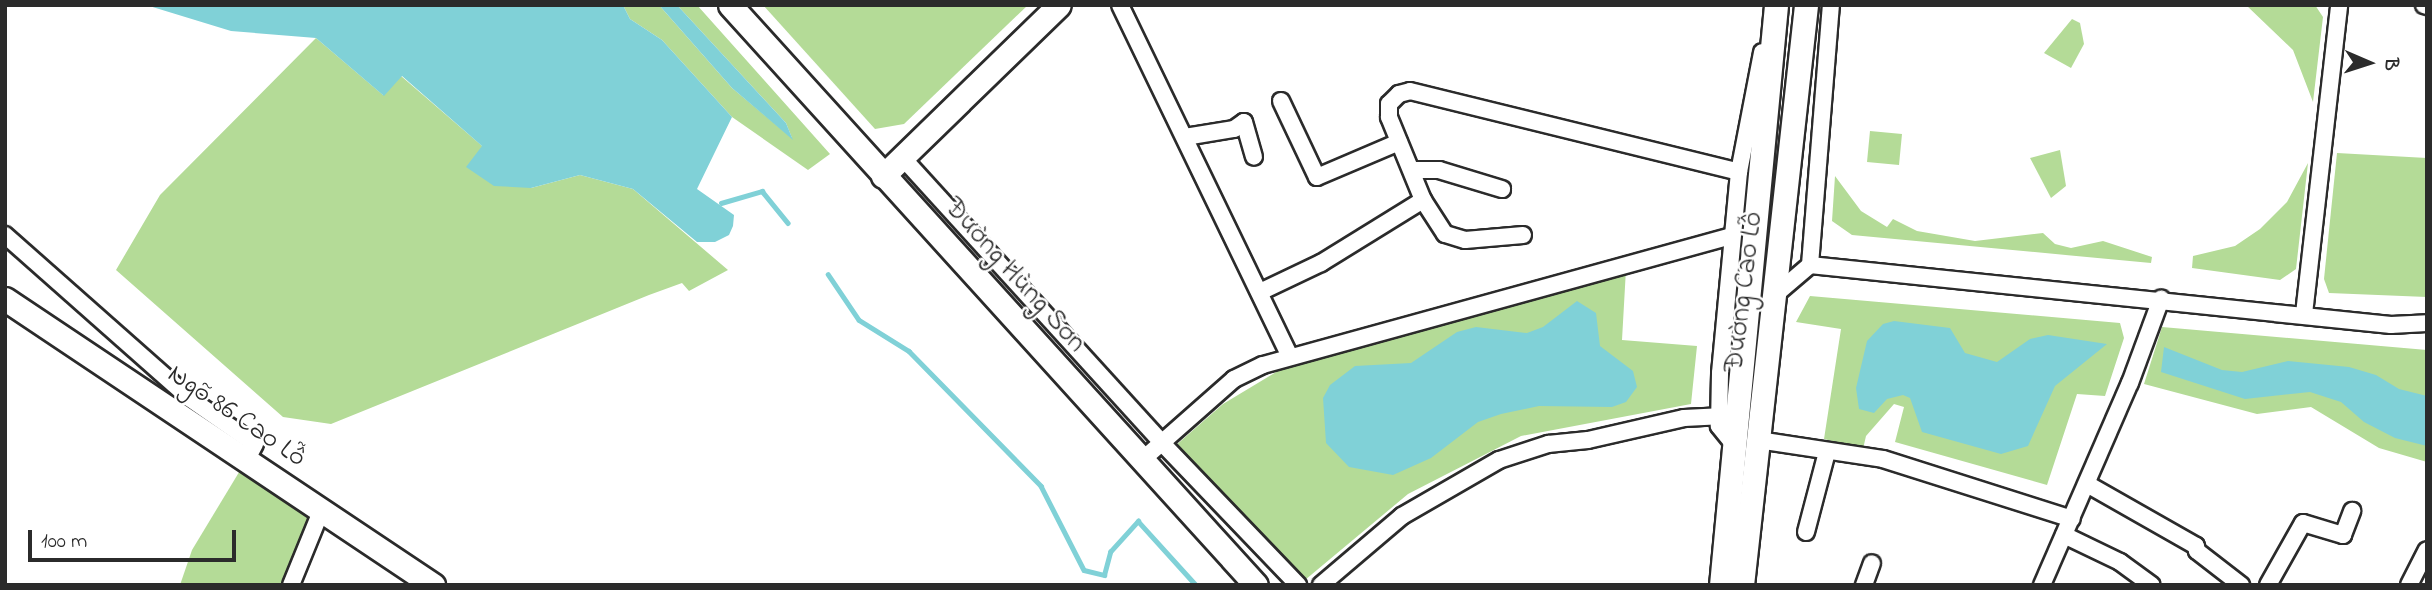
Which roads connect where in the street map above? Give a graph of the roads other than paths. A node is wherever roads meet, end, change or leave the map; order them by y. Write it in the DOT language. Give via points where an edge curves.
graph roads {
  1 [pos="730,5"];
  2 [pos="1059,5"];
  3 [pos="1120,5"];
  4 [pos="1775,5"];
  5 [pos="1806,5"];
  6 [pos="1832,5"];
  7 [pos="2339,5"];
  8 [pos="1281,101"];
  9 [pos="1185,137"];
  10 [pos="1399,142"];
  11 [pos="902,157"];
  12 [pos="1254,157"];
  13 [pos="1413,170"];
  14 [pos="1739,172"];
  15 [pos="883,176"];
  16 [pos="1502,189"];
  17 [pos="1423,200"];
  18 [pos="5,235"];
  19 [pos="1523,235"];
  20 [pos="1730,236"];
  21 [pos="1810,265"];
  22 [pos="1260,292"];
  23 [pos="1775,295"];
  24 [pos="5,299"];
  25 [pos="2161,299"];
  26 [pos="1735,311"];
  27 [pos="2304,314"];
  28 [pos="2427,323"];
  29 [pos="1289,355"];
  30 [pos="1719,416"];
  31 [pos="1758,440"];
  32 [pos="1162,443"];
  33 [pos="1735,446"];
  34 [pos="1827,452"];
  35 [pos="247,459"];
  36 [pos="1141,461"];
  37 [pos="2087,484"];
  38 [pos="321,509"];
  39 [pos="2352,511"];
  40 [pos="2072,519"];
  41 [pos="1806,532"];
  42 [pos="2064,535"];
  43 [pos="2427,550"];
  44 [pos="1872,563"];
  45 [pos="291,585"];
  46 [pos="433,585"];
  47 [pos="1255,585"];
  48 [pos="1298,585"];
  49 [pos="1321,585"];
  50 [pos="1721,585"];
  51 [pos="1742,585"];
  52 [pos="1864,585"];
  53 [pos="2042,585"];
  54 [pos="2152,585"];
  55 [pos="2241,585"];
  56 [pos="2268,585"];
  57 [pos="2409,585"];
  1 -- 15 [label="street, Đường Hùng Sơn"];
  2 -- 11 [label="street"];
  3 -- 9 [label="street"];
  4 -- 14 [label="street"];
  4 -- 26 [label="street, Đường Cao Lỗ"];
  5 -- 23 [label="street, Đường Cao Lỗ"];
  6 -- 21 [label="street"];
  7 -- 27 [label="street"];
  8 -- 10 [label="street" via="1317,177"];
  9 -- 12 [label="street" via="1234,129 1244,122"];
  9 -- 22 [label="street"];
  10 -- 13 [label="street"];
  10 -- 14 [label="street" via="1389,117 1390,104 1410,91"];
  11 -- 15 [label="street"];
  11 -- 32 [label="street"];
  13 -- 16 [label="street" via="1439,170"];
  13 -- 17 [label="street"];
  14 -- 20 [label="street"];
  15 -- 36 [label="street, Đường Hùng Sơn"];
  17 -- 19 [label="street" via="1454,239"];
  17 -- 22 [label="street" via="1321,263"];
  18 -- 35 [label="street" via="189,398 255,444"];
  20 -- 26 [label="street"];
  20 -- 29 [label="street"];
  21 -- 23 [label="street"];
  21 -- 25 [label="street"];
  22 -- 29 [label="street"];
  23 -- 31 [label="street, Đường Cao Lỗ"];
  24 -- 35 [label="street, Ngõ 86 Cao Lỗ"];
  25 -- 27 [label="street"];
  25 -- 37 [label="street"];
  26 -- 30 [label="street"];
  26 -- 33 [label="street, Đường Cao Lỗ"];
  27 -- 28 [label="street" via="2391,325"];
  29 -- 32 [label="street" via="1234,379"];
  30 -- 33 [label="street" via="1719,426"];
  30 -- 49 [label="street" via="1684,418 1588,440 1548,444 1499,460 1402,516"];
  31 -- 34 [label="street"];
  31 -- 51 [label="street, Đường Cao Lỗ"];
  32 -- 36 [label="street"];
  32 -- 48 [label="street"];
  33 -- 50 [label="street, Đường Cao Lỗ"];
  34 -- 40 [label="street" via="1883,459"];
  34 -- 41 [label="street"];
  35 -- 38 [label="street, Ngõ 86 Cao Lỗ"];
  36 -- 47 [label="street, Đường Hùng Sơn"];
  37 -- 40 [label="street"];
  37 -- 55 [label="street" via="2196,546"];
  38 -- 45 [label="street"];
  38 -- 46 [label="street, Ngõ 86 Cao Lỗ"];
  39 -- 56 [label="street" via="2343,535 2303,523"];
  40 -- 42 [label="street"];
  42 -- 53 [label="street"];
  42 -- 54 [label="street" via="2120,562"];
  43 -- 57 [label="street"];
  44 -- 52 [label="street"];
}
